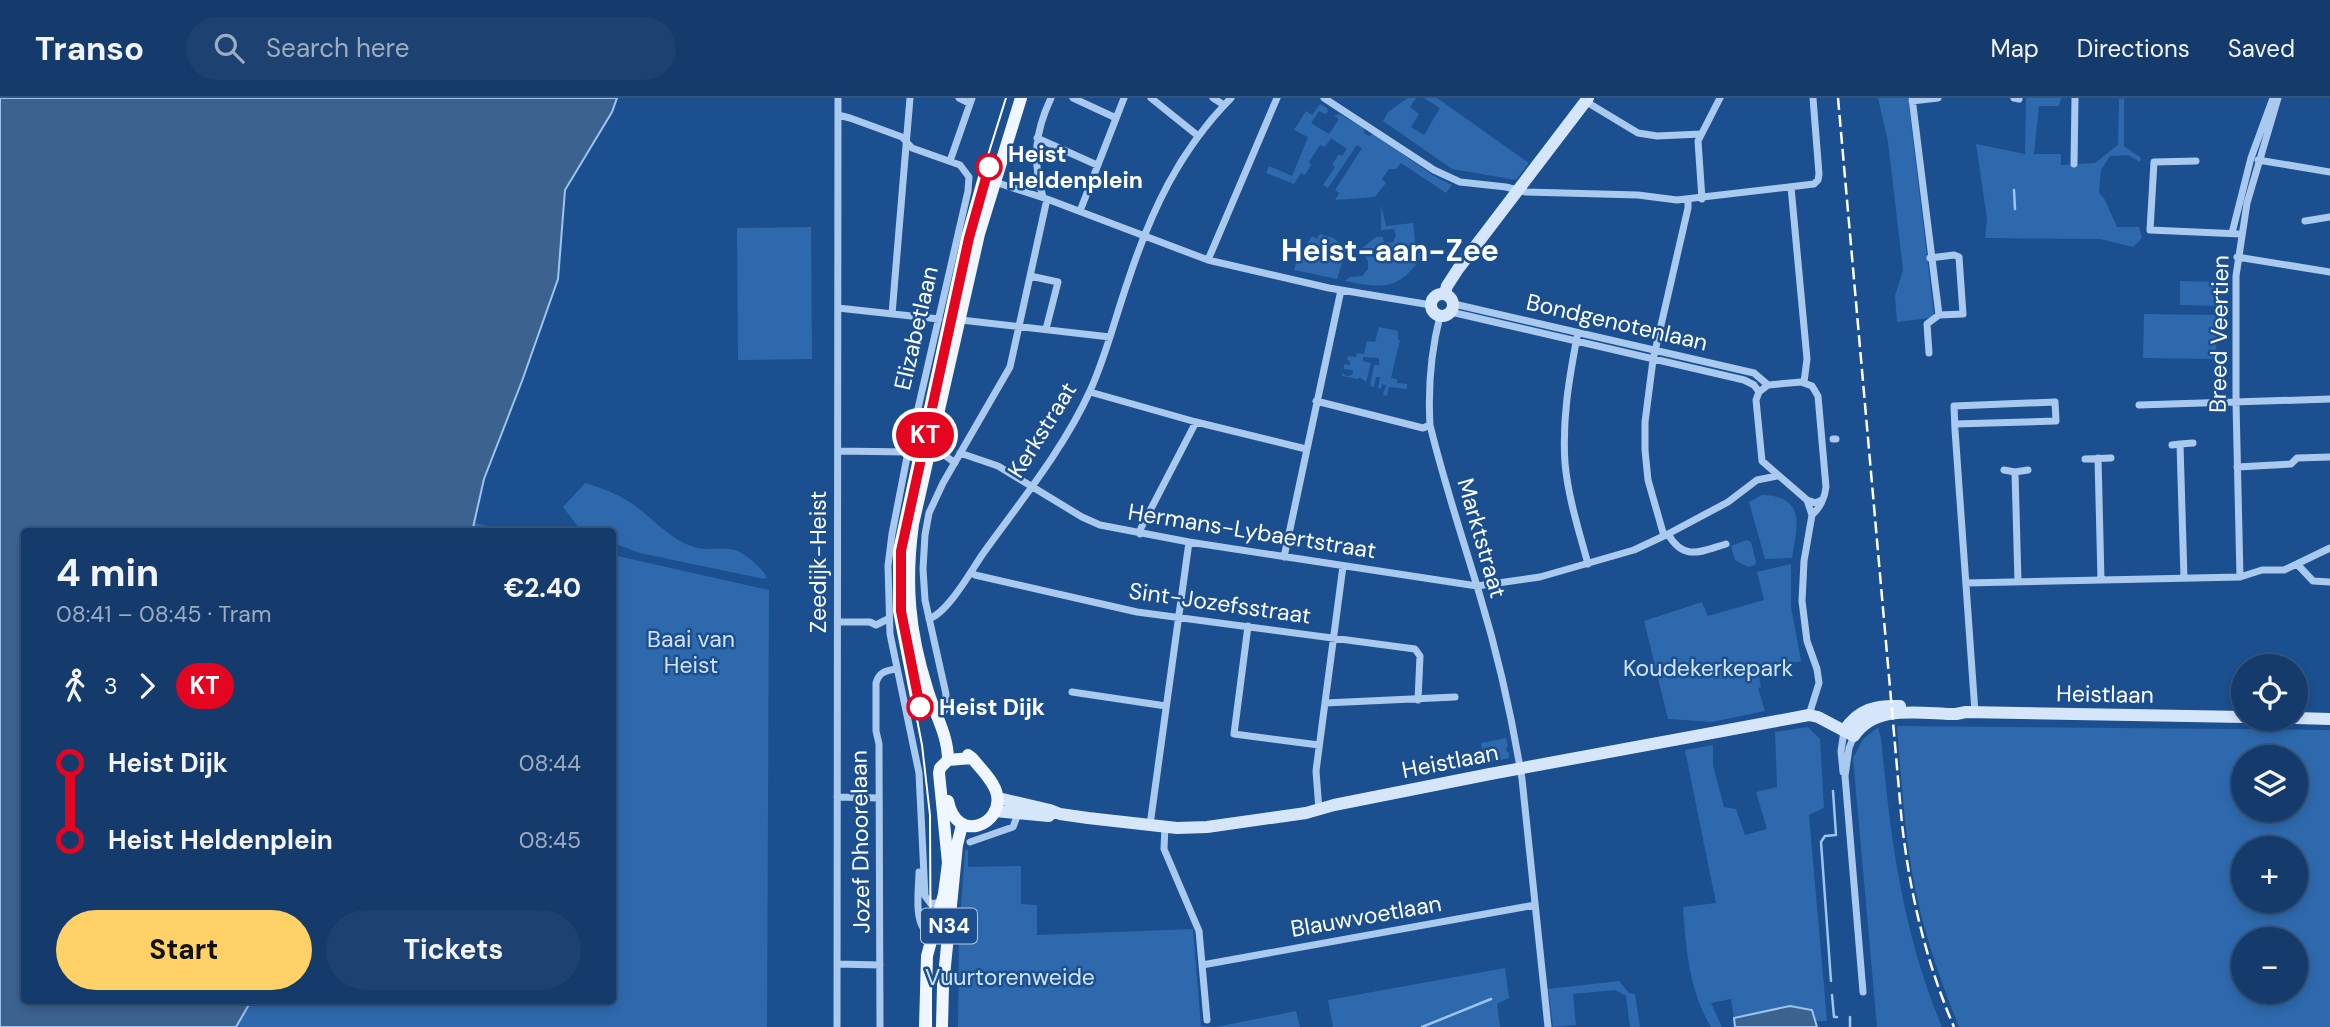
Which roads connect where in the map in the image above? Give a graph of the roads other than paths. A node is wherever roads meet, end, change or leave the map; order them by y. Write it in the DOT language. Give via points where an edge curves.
graph roads {
  1 [pos="838,98"];
  2 [pos="910,98"];
  3 [pos="959,98"];
  4 [pos="1021,98"];
  5 [pos="1051,98"];
  6 [pos="1073,98"];
  7 [pos="1124,98"];
  8 [pos="1151,98"];
  9 [pos="1213,98"];
  10 [pos="1231,98"];
  11 [pos="1277,98"];
  12 [pos="1324,98"];
  13 [pos="1720,98"];
  14 [pos="1813,98"];
  15 [pos="1938,98"];
  16 [pos="2075,98"];
  17 [pos="2276,98"];
  18 [pos="970,100"];
  19 [pos="1586,100"];
  20 [pos="1912,100"];
  21 [pos="1224,105"];
  22 [pos="838,115"];
  23 [pos="1116,118"];
  24 [pos="1701,134"];
  25 [pos="1197,135"];
  26 [pos="1037,138"];
  27 [pos="906,144"];
  28 [pos="950,160"];
  29 [pos="2258,160"];
  30 [pos="2196,161"];
  31 [pos="1097,164"];
  32 [pos="2074,164"];
  33 [pos="2330,172"];
  34 [pos="995,181"];
  35 [pos="1791,187"];
  36 [pos="1517,191"];
  37 [pos="1045,198"];
  38 [pos="1702,199"];
  39 [pos="1688,200"];
  40 [pos="1080,211"];
  41 [pos="2330,217"];
  42 [pos="2305,221"];
  43 [pos="2236,233"];
  44 [pos="1144,236"];
  45 [pos="2238,257"];
  46 [pos="1930,258"];
  47 [pos="1208,260"];
  48 [pos="2330,272"];
  49 [pos="1030,276"];
  50 [pos="1341,290"];
  51 [pos="1430,305"];
  52 [pos="1447,306"];
  53 [pos="838,309"];
  54 [pos="892,314"];
  55 [pos="1939,315"];
  56 [pos="939,319"];
  57 [pos="961,320"];
  58 [pos="1020,327"];
  59 [pos="1046,329"];
  60 [pos="1577,332"];
  61 [pos="1110,337"];
  62 [pos="1576,342"];
  63 [pos="1656,351"];
  64 [pos="1929,353"];
  65 [pos="1653,360"];
  66 [pos="1804,382"];
  67 [pos="1768,385"];
  68 [pos="1090,392"];
  69 [pos="1759,392"];
  70 [pos="2330,399"];
  71 [pos="1316,401"];
  72 [pos="2236,403"];
  73 [pos="2139,405"];
  74 [pos="1196,422"];
  75 [pos="1955,424"];
  76 [pos="1430,425"];
  77 [pos="934,439"];
  78 [pos="2193,443"];
  79 [pos="1306,449"];
  80 [pos="838,452"];
  81 [pos="908,452"];
  82 [pos="960,453"];
  83 [pos="2330,457"];
  84 [pos="2098,458"];
  85 [pos="2111,458"];
  86 [pos="2085,459"];
  87 [pos="1762,461"];
  88 [pos="955,463"];
  89 [pos="2237,467"];
  90 [pos="2004,470"];
  91 [pos="2028,470"];
  92 [pos="2015,472"];
  93 [pos="1777,476"];
  94 [pos="1757,480"];
  95 [pos="1031,486"];
  96 [pos="1807,500"];
  97 [pos="1822,500"];
  98 [pos="1812,515"];
  99 [pos="1140,534"];
  100 [pos="1666,535"];
  101 [pos="1189,542"];
  102 [pos="1726,544"];
  103 [pos="2330,548"];
  104 [pos="1284,557"];
  105 [pos="1588,564"];
  106 [pos="2297,564"];
  107 [pos="1343,566"];
  108 [pos="971,572"];
  109 [pos="2240,576"];
  110 [pos="2184,578"];
  111 [pos="2101,580"];
  112 [pos="2018,582"];
  113 [pos="1966,583"];
  114 [pos="2330,583"];
  115 [pos="1477,586"];
  116 [pos="1177,618"];
  117 [pos="888,619"];
  118 [pos="929,619"];
  119 [pos="838,622"];
  120 [pos="1248,626"];
  121 [pos="1334,639"];
  122 [pos="896,669"];
  123 [pos="1072,692"];
  124 [pos="1455,697"];
  125 [pos="1418,700"];
  126 [pos="1325,703"];
  127 [pos="1166,706"];
  128 [pos="1970,712"];
  129 [pos="1809,715"];
  130 [pos="2231,717"];
  131 [pos="938,718"];
  132 [pos="2308,718"];
  133 [pos="2330,719"];
  134 [pos="1849,734"];
  135 [pos="946,738"];
  136 [pos="1320,745"];
  137 [pos="972,758"];
  138 [pos="948,760"];
  139 [pos="1520,769"];
  140 [pos="940,790"];
  141 [pos="837,797"];
  142 [pos="878,798"];
  143 [pos="997,804"];
  144 [pos="1319,810"];
  145 [pos="1018,814"];
  146 [pos="1059,814"];
  147 [pos="921,818"];
  148 [pos="962,825"];
  149 [pos="1150,825"];
  150 [pos="1165,827"];
  151 [pos="970,842"];
  152 [pos="941,902"];
  153 [pos="1535,905"];
  154 [pos="948,931"];
  155 [pos="931,936"];
  156 [pos="837,964"];
  157 [pos="880,965"];
  158 [pos="1202,965"];
  159 [pos="1863,992"];
  160 [pos="1207,1020"];
  161 [pos="837,1027"];
  162 [pos="880,1027"];
  163 [pos="925,1027"];
  164 [pos="942,1027"];
  165 [pos="1548,1027"];
  1 -- 22 [label="street, Zeedijk-Heist"];
  2 -- 27 [label="street"];
  3 -- 18 [label="street"];
  4 -- 34 [label="main road, N34"];
  5 -- 26 [label="street"];
  6 -- 23 [label="street"];
  7 -- 23 [label="street"];
  8 -- 25 [label="street"];
  9 -- 21 [label="street"];
  10 -- 21 [label="street, Kerkstraat"];
  11 -- 47 [label="street"];
  12 -- 36 [label="street" via="1434,170 1460,182"];
  13 -- 24 [label="street"];
  14 -- 35 [label="street" via="1818,180"];
  15 -- 20 [label="street"];
  16 -- 32 [label="street"];
  17 -- 29 [label="street, Breed Veertien"];
  17 -- 43 [label="street, Breed Veertien" via="2251,158"];
  18 -- 28 [label="street"];
  19 -- 24 [label="street" via="1637,133"];
  19 -- 36 [label="main road"];
  20 -- 46 [label="street"];
  21 -- 25 [label="street, Kerkstraat"];
  22 -- 27 [label="street" via="902,137"];
  22 -- 53 [label="street, Zeedijk-Heist"];
  23 -- 31 [label="street"];
  24 -- 38 [label="street"];
  25 -- 44 [label="street, Kerkstraat" via="1158,199"];
  26 -- 31 [label="street"];
  26 -- 37 [label="street" via="1037,166"];
  27 -- 28 [label="street"];
  27 -- 54 [label="street"];
  28 -- 56 [label="street, Elizabetlaan" via="969,177"];
  29 -- 33 [label="street"];
  29 -- 43 [label="street, Breed Veertien"];
  30 -- 43 [label="street" via="2154,162 2150,230"];
  31 -- 40 [label="street"];
  34 -- 37 [label="street"];
  34 -- 57 [label="main road, N34"];
  35 -- 38 [label="street"];
  35 -- 66 [label="street" via="1807,359"];
  36 -- 39 [label="street"];
  36 -- 52 [label="main road" via="1447,286"];
  37 -- 40 [label="street"];
  37 -- 49 [label="street"];
  38 -- 39 [label="street"];
  39 -- 63 [label="street"];
  40 -- 44 [label="street"];
  41 -- 42 [label="street"];
  43 -- 45 [label="street, Breed Veertien"];
  44 -- 47 [label="street"];
  44 -- 61 [label="street, Kerkstraat"];
  45 -- 48 [label="street"];
  45 -- 72 [label="street, Breed Veertien"];
  46 -- 55 [label="street"];
  46 -- 55 [label="street" via="1954,255 1960,260 1963,313"];
  47 -- 50 [label="street"];
  49 -- 58 [label="street"];
  49 -- 59 [label="street" via="1058,282"];
  50 -- 51 [label="street"];
  50 -- 71 [label="street"];
  51 -- 52 [label="main road" via="1435,314"];
  51 -- 52 [label="main road" via="1435,295"];
  52 -- 60 [label="street, Bondgenotenlaan"];
  52 -- 62 [label="street, Bondgenotenlaan"];
  52 -- 76 [label="street, Marktstraat" via="1433,352"];
  53 -- 54 [label="street"];
  53 -- 80 [label="street, Zeedijk-Heist"];
  54 -- 56 [label="street"];
  55 -- 64 [label="street" via="1927,324"];
  56 -- 81 [label="street, Elizabetlaan"];
  57 -- 58 [label="street"];
  57 -- 77 [label="main road, N34"];
  58 -- 59 [label="street"];
  58 -- 82 [label="street" via="1006,378"];
  59 -- 61 [label="street"];
  60 -- 62 [label="street"];
  60 -- 63 [label="street, Bondgenotenlaan"];
  61 -- 68 [label="street, Kerkstraat"];
  62 -- 65 [label="street, Bondgenotenlaan"];
  62 -- 105 [label="street" via="1565,410 1565,452"];
  63 -- 65 [label="street"];
  63 -- 67 [label="street, Bondgenotenlaan" via="1754,373"];
  65 -- 69 [label="street, Bondgenotenlaan" via="1744,380"];
  65 -- 100 [label="street" via="1644,450 1651,493"];
  66 -- 67 [label="street"];
  66 -- 97 [label="street" via="1815,388 1818,396 1826,486"];
  67 -- 69 [label="street"];
  68 -- 74 [label="street"];
  68 -- 95 [label="street, Kerkstraat"];
  69 -- 87 [label="street" via="1755,405"];
  70 -- 72 [label="street"];
  71 -- 76 [label="street" via="1423,428"];
  71 -- 79 [label="street"];
  72 -- 73 [label="street"];
  72 -- 89 [label="street, Breed Veertien"];
  74 -- 79 [label="street"];
  74 -- 99 [label="street"];
  75 -- 75 [label="street" via="2056,421 2055,402 1954,406"];
  75 -- 113 [label="street"];
  76 -- 115 [label="street, Marktstraat"];
  77 -- 88 [label="street" via="939,451"];
  77 -- 131 [label="main road, N34" via="913,524 907,592 918,653"];
  78 -- 110 [label="street" via="2176,445"];
  79 -- 104 [label="street"];
  80 -- 81 [label="street"];
  80 -- 119 [label="street, Zeedijk-Heist"];
  81 -- 117 [label="street, Elizabetlaan" via="890,550"];
  82 -- 88 [label="street"];
  82 -- 95 [label="street, Hermans-Lybaertstraat" via="998,466"];
  83 -- 89 [label="street"];
  84 -- 85 [label="street"];
  84 -- 86 [label="street"];
  84 -- 111 [label="street"];
  87 -- 93 [label="street"];
  87 -- 94 [label="street"];
  88 -- 118 [label="street" via="935,498 925,535 923,569"];
  89 -- 109 [label="street, Breed Veertien"];
  90 -- 92 [label="street"];
  91 -- 92 [label="street"];
  92 -- 112 [label="street"];
  93 -- 94 [label="street"];
  93 -- 96 [label="street"];
  94 -- 100 [label="street, Hermans-Lybaertstraat" via="1728,502"];
  95 -- 99 [label="street, Hermans-Lybaertstraat" via="1100,525"];
  95 -- 108 [label="street, Kerkstraat"];
  96 -- 97 [label="street"];
  96 -- 98 [label="street"];
  97 -- 98 [label="street"];
  98 -- 129 [label="street" via="1802,601 1819,683"];
  99 -- 101 [label="street, Hermans-Lybaertstraat"];
  100 -- 102 [label="street" via="1685,551"];
  100 -- 105 [label="street, Hermans-Lybaertstraat"];
  101 -- 104 [label="street, Hermans-Lybaertstraat"];
  101 -- 116 [label="street"];
  103 -- 106 [label="street"];
  104 -- 107 [label="street, Hermans-Lybaertstraat"];
  105 -- 115 [label="street, Hermans-Lybaertstraat"];
  106 -- 109 [label="street"];
  106 -- 114 [label="street" via="2313,581"];
  107 -- 115 [label="street, Hermans-Lybaertstraat"];
  107 -- 121 [label="street"];
  108 -- 116 [label="street, Sint-Jozefsstraat"];
  108 -- 118 [label="street, Kerkstraat" via="938,616"];
  109 -- 110 [label="street"];
  110 -- 111 [label="street"];
  111 -- 112 [label="street"];
  112 -- 113 [label="street"];
  113 -- 128 [label="street"];
  115 -- 139 [label="street, Marktstraat"];
  116 -- 120 [label="street, Sint-Jozefsstraat"];
  116 -- 127 [label="street"];
  117 -- 119 [label="street" via="876,625"];
  117 -- 122 [label="street, Elizabetlaan"];
  118 -- 131 [label="street" via="946,687 945,710"];
  119 -- 141 [label="street, Zeedijk-Heist"];
  120 -- 121 [label="street, Sint-Jozefsstraat"];
  120 -- 136 [label="street" via="1234,734"];
  121 -- 125 [label="street, Sint-Jozefsstraat" via="1415,649 1420,656"];
  121 -- 126 [label="street"];
  122 -- 142 [label="street, Jozef Dhoorelaan" via="884,671 876,683"];
  122 -- 147 [label="street, Elizabetlaan" via="915,751"];
  123 -- 127 [label="street"];
  124 -- 125 [label="street"];
  125 -- 126 [label="street"];
  126 -- 136 [label="street"];
  127 -- 149 [label="street"];
  128 -- 130 [label="main road, Heistlaan"];
  128 -- 134 [label="main road, Heistlaan" via="1874,706 1856,716"];
  129 -- 134 [label="main road"];
  129 -- 139 [label="main road, Heistlaan"];
  131 -- 135 [label="main road, N34"];
  132 -- 133 [label="main road"];
  134 -- 159 [label="street" via="1840,751"];
  135 -- 137 [label="main road"];
  135 -- 138 [label="main road, N34"];
  136 -- 144 [label="street"];
  137 -- 138 [label="main road"];
  137 -- 143 [label="main road" via="997,791"];
  138 -- 140 [label="main road, N34" via="940,768"];
  139 -- 144 [label="main road, Heistlaan"];
  139 -- 153 [label="street, Marktstraat"];
  140 -- 148 [label="main road" via="946,794 950,815"];
  140 -- 152 [label="main road, N34" via="948,863"];
  141 -- 142 [label="street"];
  141 -- 156 [label="street, Zeedijk-Heist"];
  142 -- 157 [label="street, Jozef Dhoorelaan"];
  143 -- 145 [label="main road, Heistlaan"];
  143 -- 146 [label="main road, Heistlaan"];
  143 -- 148 [label="main road" via="984,823"];
  144 -- 150 [label="main road, Heistlaan" via="1207,827"];
  145 -- 146 [label="main road, Heistlaan"];
  145 -- 151 [label="street" via="1013,827"];
  146 -- 149 [label="main road, Heistlaan"];
  147 -- 152 [label="street, Elizabetlaan" via="925,896 931,904"];
  147 -- 155 [label="street, Elizabetlaan" via="919,918"];
  148 -- 154 [label="main road, N34"];
  149 -- 150 [label="main road, Heistlaan"];
  150 -- 158 [label="street" via="1164,849 1196,921"];
  152 -- 155 [label="main road, N34"];
  153 -- 158 [label="street, Blauwvoetlaan"];
  153 -- 165 [label="street, Marktstraat"];
  154 -- 155 [label="street"];
  154 -- 164 [label="main road, N34"];
  155 -- 163 [label="main road, N34" via="925,972"];
  156 -- 157 [label="street"];
  156 -- 161 [label="street, Zeedijk-Heist"];
  157 -- 162 [label="street, Jozef Dhoorelaan"];
  158 -- 160 [label="street"];
}
